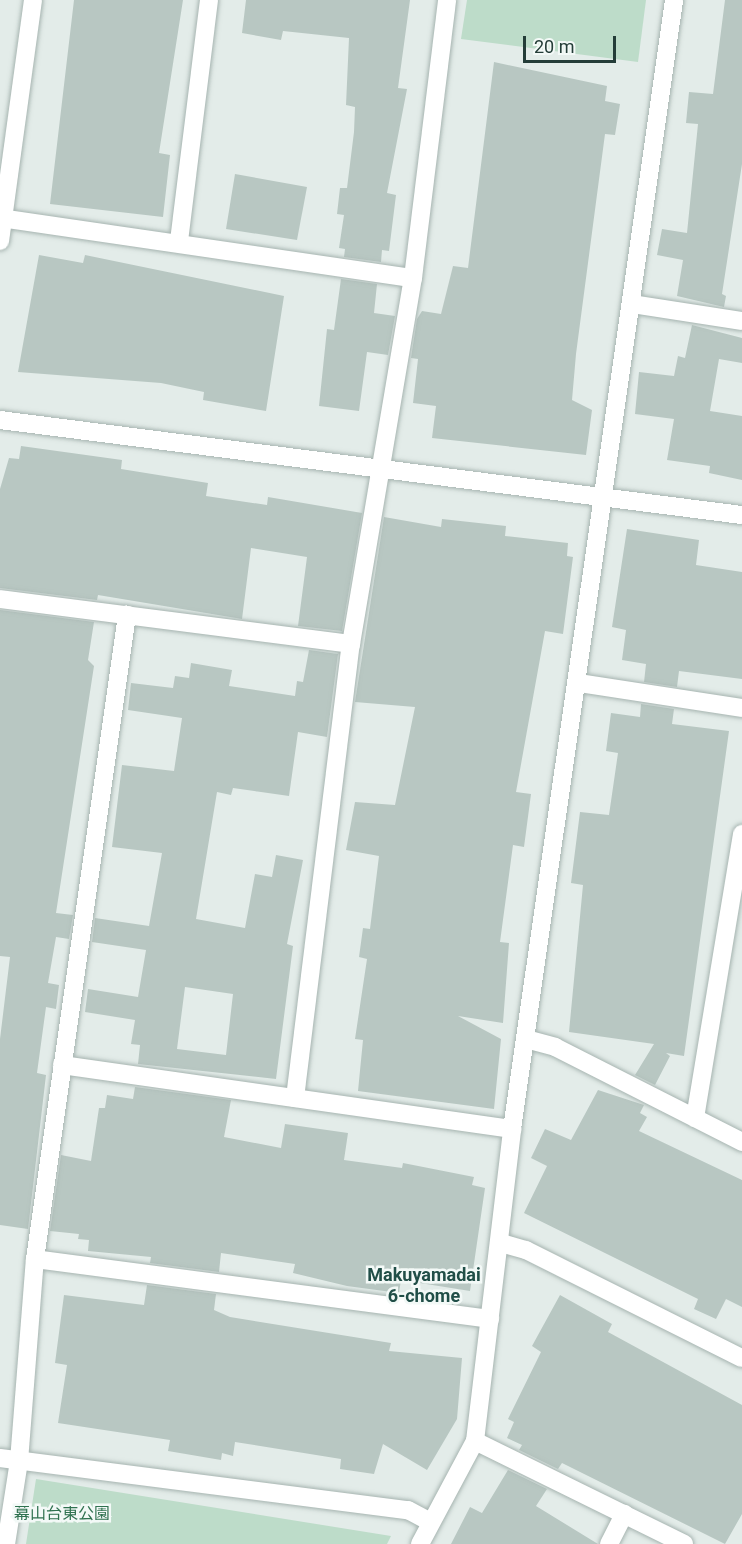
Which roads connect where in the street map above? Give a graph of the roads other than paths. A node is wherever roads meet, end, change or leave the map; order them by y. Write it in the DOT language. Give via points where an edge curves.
graph roads {
  1 [pos="33,0"];
  2 [pos="209,0"];
  3 [pos="447,0"];
  4 [pos="674,0"];
  5 [pos="2,219"];
  6 [pos="0,241"];
  7 [pos="179,241"];
  8 [pos="413,278"];
  9 [pos="632,304"];
  10 [pos="742,321"];
  11 [pos="0,420"];
  12 [pos="378,471"];
  13 [pos="602,497"];
  14 [pos="742,515"];
  15 [pos="0,599"];
  16 [pos="127,615"];
  17 [pos="351,644"];
  18 [pos="579,683"];
  19 [pos="742,708"];
  20 [pos="742,834"];
  21 [pos="526,1039"];
  22 [pos="62,1065"];
  23 [pos="295,1098"];
  24 [pos="695,1118"];
  25 [pos="512,1129"];
  26 [pos="742,1142"];
  27 [pos="501,1243"];
  28 [pos="35,1259"];
  29 [pos="490,1319"];
  30 [pos="742,1358"];
  31 [pos="475,1441"];
  32 [pos="0,1458"];
  33 [pos="19,1461"];
  34 [pos="624,1514"];
  35 [pos="431,1522"];
  36 [pos="6,1544"];
  37 [pos="420,1544"];
  38 [pos="609,1544"];
  39 [pos="684,1544"];
  1 -- 5 [label="street"];
  2 -- 7 [label="street"];
  3 -- 8 [label="street"];
  4 -- 9 [label="street"];
  5 -- 6 [label="street"];
  5 -- 7 [label="street"];
  7 -- 8 [label="street"];
  8 -- 12 [label="street"];
  9 -- 10 [label="street"];
  9 -- 13 [label="street"];
  11 -- 12 [label="street"];
  12 -- 13 [label="street"];
  12 -- 17 [label="street"];
  13 -- 14 [label="street"];
  13 -- 18 [label="street"];
  15 -- 16 [label="street"];
  16 -- 17 [label="street"];
  16 -- 22 [label="street"];
  17 -- 23 [label="street"];
  18 -- 19 [label="street"];
  18 -- 21 [label="street"];
  20 -- 24 [label="street"];
  21 -- 24 [label="street" via="555,1047"];
  21 -- 25 [label="street"];
  22 -- 23 [label="street"];
  22 -- 28 [label="street"];
  23 -- 25 [label="street"];
  24 -- 26 [label="street"];
  25 -- 27 [label="street"];
  27 -- 29 [label="street"];
  27 -- 30 [label="street" via="526,1250"];
  28 -- 29 [label="street"];
  28 -- 33 [label="street"];
  29 -- 31 [label="street"];
  31 -- 34 [label="street"];
  31 -- 35 [label="street"];
  32 -- 33 [label="street"];
  33 -- 35 [label="street" via="408,1510"];
  33 -- 36 [label="street"];
  34 -- 38 [label="street"];
  34 -- 39 [label="street"];
  35 -- 37 [label="street"];
}
